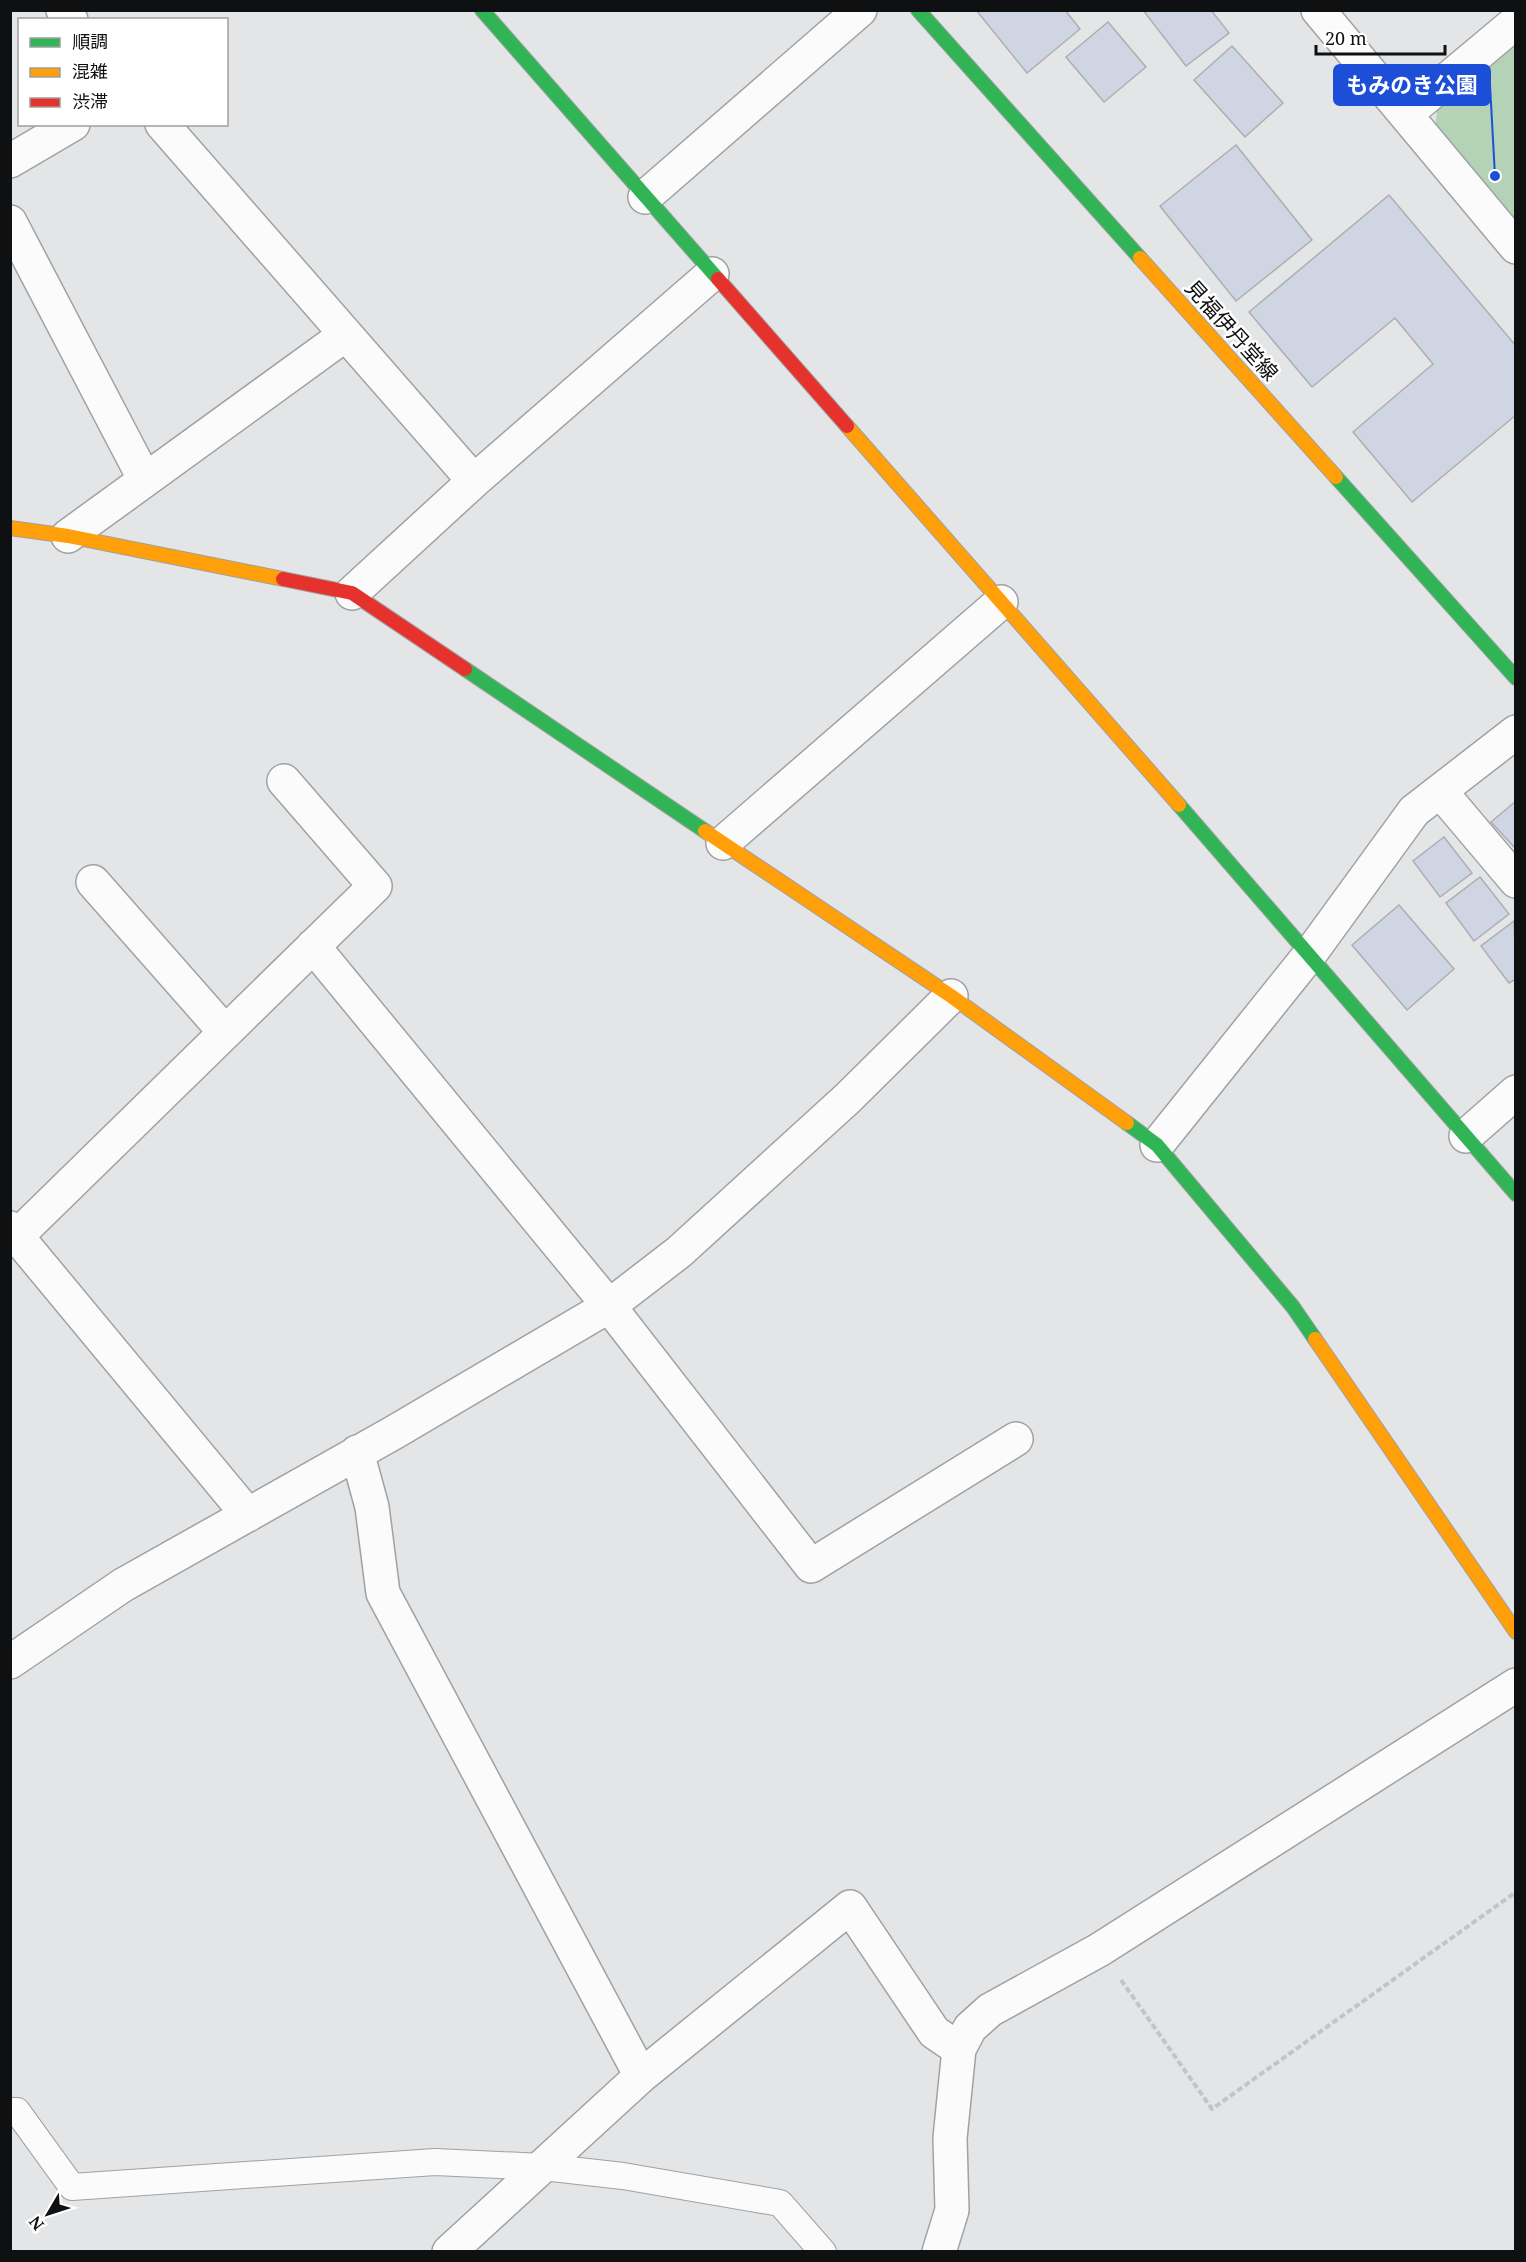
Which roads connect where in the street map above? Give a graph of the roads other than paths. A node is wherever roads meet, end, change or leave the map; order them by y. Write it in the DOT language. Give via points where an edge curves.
graph roads {
  1 [pos="482,10"];
  2 [pos="860,10"];
  3 [pos="918,10"];
  4 [pos="1318,10"];
  5 [pos="1515,22"];
  6 [pos="1407,114"];
  7 [pos="71,126"];
  8 [pos="164,126"];
  9 [pos="10,161"];
  10 [pos="645,197"];
  11 [pos="10,222"];
  12 [pos="1515,247"];
  13 [pos="712,274"];
  14 [pos="345,334"];
  15 [pos="145,480"];
  16 [pos="474,481"];
  17 [pos="10,528"];
  18 [pos="69,536"];
  19 [pos="352,593"];
  20 [pos="1001,603"];
  21 [pos="1515,678"];
  22 [pos="1515,732"];
  23 [pos="284,782"];
  24 [pos="1440,791"];
  25 [pos="723,843"];
  26 [pos="1515,881"];
  27 [pos="93,882"];
  28 [pos="313,946"];
  29 [pos="1310,954"];
  30 [pos="951,996"];
  31 [pos="225,1032"];
  32 [pos="1515,1092"];
  33 [pos="1466,1136"];
  34 [pos="1157,1145"];
  35 [pos="1515,1194"];
  36 [pos="14,1232"];
  37 [pos="609,1306"];
  38 [pos="1016,1439"];
  39 [pos="357,1452"];
  40 [pos="248,1515"];
  41 [pos="1515,1632"];
  42 [pos="10,1662"];
  43 [pos="1515,1685"];
  44 [pos="959,2049"];
  45 [pos="641,2076"];
  46 [pos="10,2111"];
  47 [pos="543,2167"];
  48 [pos="449,2252"];
  49 [pos="824,2252"];
  50 [pos="939,2252"];
  1 -- 10 [label="street"];
  2 -- 10 [label="street"];
  3 -- 21 [label="street, 見福伊丹堂線"];
  4 -- 6 [label="street"];
  5 -- 6 [label="street"];
  6 -- 12 [label="street"];
  7 -- 9 [label="street"];
  8 -- 14 [label="street"];
  10 -- 13 [label="street"];
  11 -- 15 [label="street"];
  13 -- 16 [label="street"];
  13 -- 20 [label="street"];
  14 -- 15 [label="street"];
  14 -- 16 [label="street"];
  15 -- 18 [label="street"];
  16 -- 19 [label="street"];
  17 -- 18 [label="street"];
  18 -- 19 [label="street"];
  19 -- 25 [label="street"];
  20 -- 25 [label="street"];
  20 -- 29 [label="street"];
  22 -- 24 [label="street"];
  23 -- 28 [label="street" via="375,886"];
  24 -- 26 [label="street"];
  24 -- 29 [label="street" via="1414,811"];
  25 -- 30 [label="street"];
  27 -- 31 [label="street"];
  28 -- 31 [label="street"];
  28 -- 37 [label="street"];
  29 -- 33 [label="street"];
  29 -- 34 [label="street"];
  30 -- 34 [label="street"];
  30 -- 37 [label="street" via="848,1098 688,1244"];
  31 -- 36 [label="street"];
  32 -- 33 [label="street"];
  33 -- 35 [label="street"];
  34 -- 41 [label="street" via="1293,1306"];
  36 -- 40 [label="street"];
  37 -- 38 [label="street" via="811,1566"];
  37 -- 39 [label="street"];
  39 -- 40 [label="street"];
  39 -- 45 [label="street" via="372,1507 383,1593"];
  40 -- 42 [label="street" via="123,1585"];
  43 -- 44 [label="street" via="1100,1950 990,2010 970,2028"];
  44 -- 45 [label="street" via="934,2032 850,1907"];
  44 -- 50 [label="street" via="950,2138 952,2210"];
  45 -- 47 [label="street"];
  46 -- 47 [label="lane" via="17,2111 72,2187 435,2162"];
  47 -- 48 [label="street"];
  47 -- 49 [label="lane" via="623,2176 780,2204"];
}
